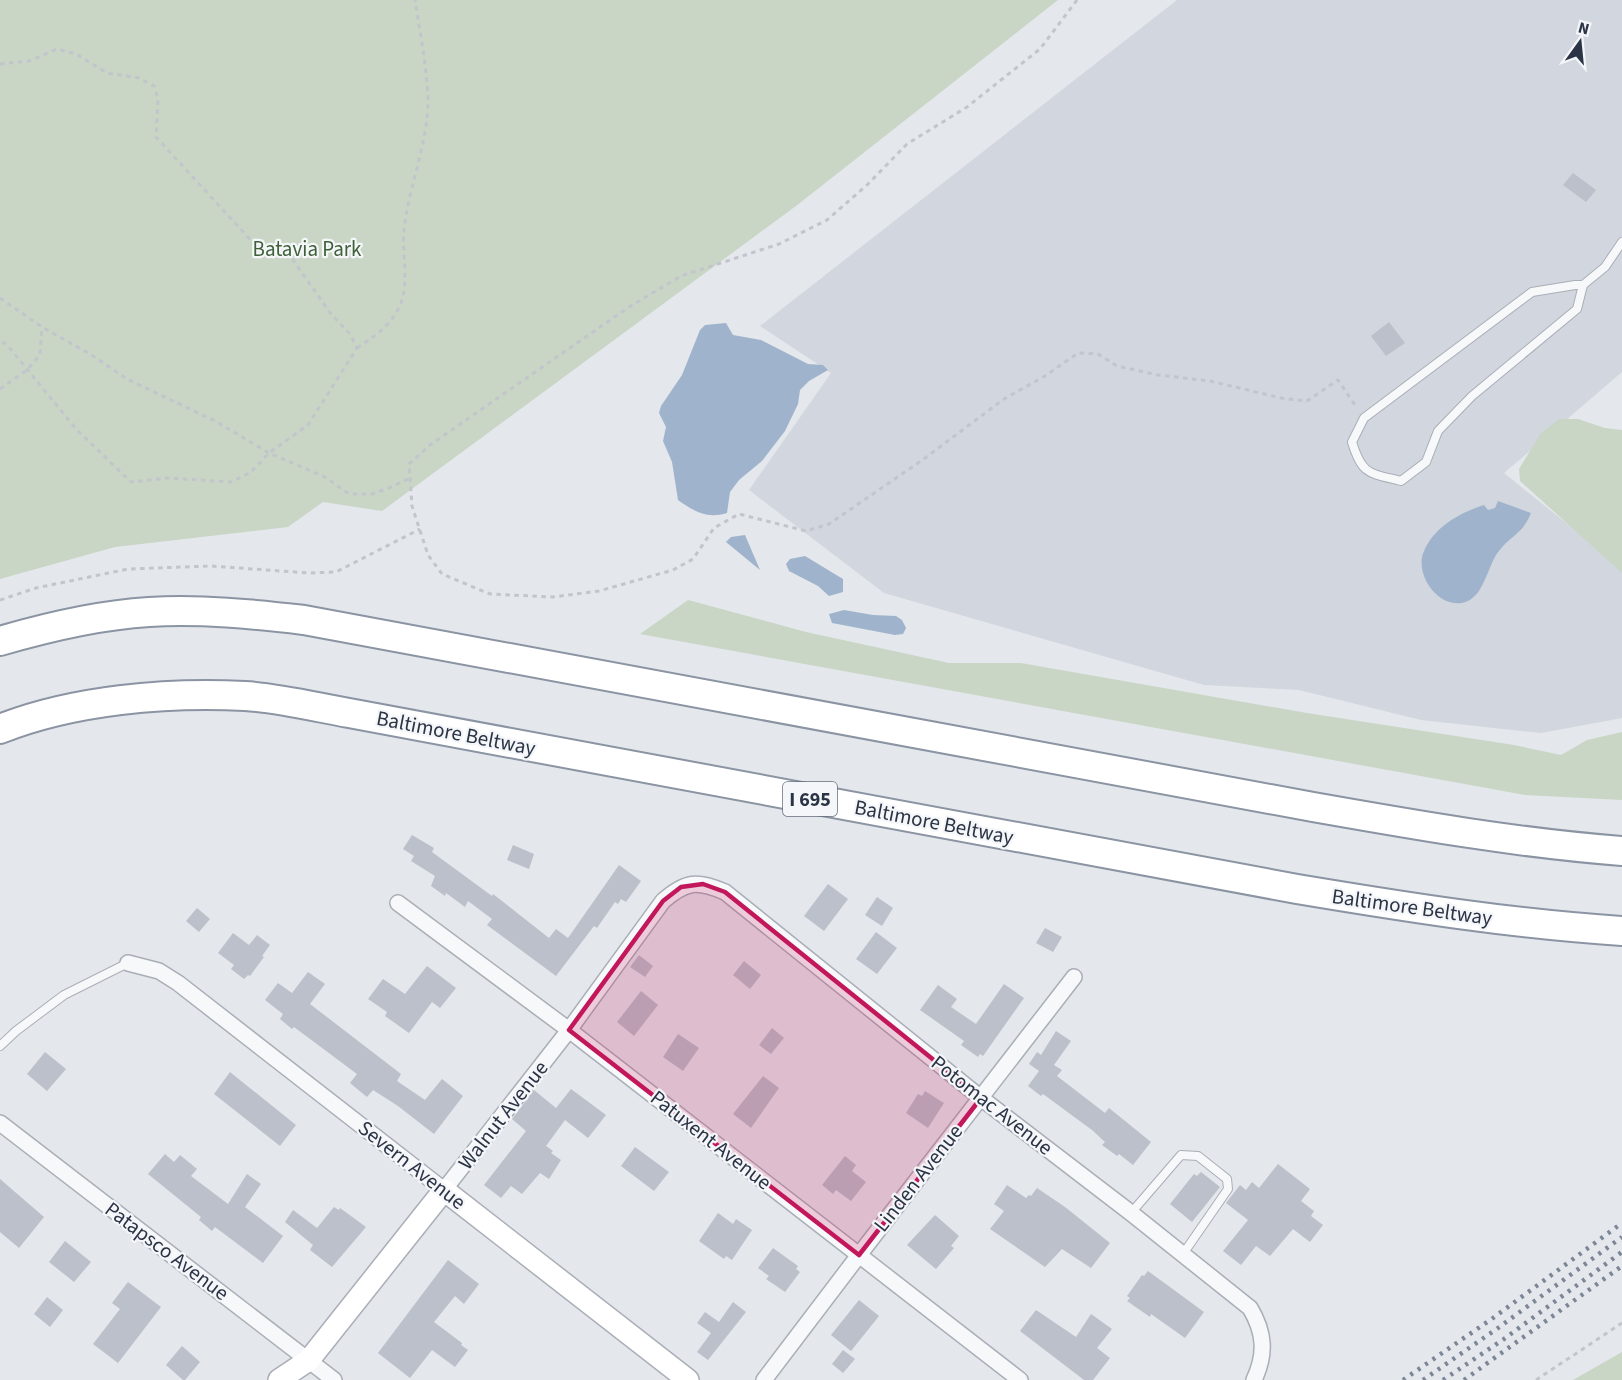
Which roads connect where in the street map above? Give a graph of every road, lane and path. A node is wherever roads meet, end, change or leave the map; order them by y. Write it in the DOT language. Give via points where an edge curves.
graph roads {
  1 [pos="415,0"];
  2 [pos="1077,0"];
  3 [pos="0,64"];
  4 [pos="1622,242"];
  5 [pos="1583,285"];
  6 [pos="0,298"];
  7 [pos="42,327"];
  8 [pos="0,340"];
  9 [pos="357,348"];
  10 [pos="27,370"];
  11 [pos="0,389"];
  12 [pos="1364,418"];
  13 [pos="269,453"];
  14 [pos="410,478"];
  15 [pos="420,529"];
  16 [pos="0,600"];
  17 [pos="0,641"];
  18 [pos="0,729"];
  19 [pos="1622,850"];
  20 [pos="703,884"];
  21 [pos="398,903"];
  22 [pos="1622,931"];
  23 [pos="128,963"];
  24 [pos="1074,977"];
  25 [pos="569,1030"];
  26 [pos="0,1046"];
  27 [pos="981,1098"];
  28 [pos="0,1123"];
  29 [pos="444,1190"];
  30 [pos="1131,1213"];
  31 [pos="1183,1254"];
  32 [pos="859,1255"];
  33 [pos="1622,1323"];
  34 [pos="309,1360"];
  35 [pos="279,1380"];
  36 [pos="334,1380"];
  37 [pos="688,1380"];
  38 [pos="764,1380"];
  39 [pos="1020,1380"];
  40 [pos="1254,1380"];
  41 [pos="1536,1380"];
  1 -- 9 [label="path" via="428,101 404,229 405,280 395,314 382,332"];
  2 -- 14 [label="path" via="1040,49 967,106 907,144 826,220 779,244 681,276 629,307 430,445 409,464"];
  3 -- 9 [label="path" via="29,61 57,49 76,54 107,73 139,78 154,86 158,99 156,136 256,247 288,253"];
  4 -- 5 [label="lane" via="1605,267"];
  5 -- 12 [label="lane" via="1532,292"];
  5 -- 12 [label="lane" via="1577,309 1472,396 1438,431 1426,462 1401,482 1371,473 1358,462 1352,442"];
  6 -- 7 [label="path"];
  7 -- 10 [label="path" via="40,355"];
  7 -- 13 [label="path" via="127,379 215,421"];
  8 -- 10 [label="path"];
  9 -- 13 [label="path" via="308,425"];
  10 -- 11 [label="path"];
  10 -- 13 [label="path" via="77,430 131,482 168,478 231,482 250,473"];
  12 -- 15 [label="path" via="1338,380 1307,401 1210,381 1158,375 1117,366 1098,354 1078,353 1004,399 829,524 806,531 739,514 714,528 693,559 673,570 599,591 553,597 490,594 442,574 428,555"];
  13 -- 14 [label="path" via="325,477 349,494 372,494"];
  14 -- 15 [label="path" via="412,506"];
  15 -- 16 [label="path" via="336,572 211,566 128,569 36,588"];
  17 -- 19 [label="highway" via="148,612 199,611 304,620 1437,829"];
  18 -- 22 [label="highway, Baltimore Beltway / I 695" via="66,710 109,703 195,695 246,696 1425,911"];
  20 -- 25 [label="street, Walnut Avenue" via="681,887 663,901"];
  20 -- 27 [label="street, Potomac Avenue" via="725,892"];
  21 -- 25 [label="street, Patuxent Avenue"];
  23 -- 26 [label="lane" via="64,995"];
  23 -- 29 [label="street, Severn Avenue" via="159,971 178,983"];
  24 -- 27 [label="street, Linden Avenue"];
  25 -- 29 [label="street, Walnut Avenue"];
  25 -- 32 [label="street, Patuxent Avenue"];
  27 -- 30 [label="street, Potomac Avenue"];
  27 -- 32 [label="street, Linden Avenue"];
  28 -- 34 [label="street, Patapsco Avenue"];
  29 -- 34 [label="street, Walnut Avenue"];
  29 -- 37 [label="street, Severn Avenue"];
  30 -- 31 [label="street, Potomac Avenue"];
  30 -- 31 [label="lane" via="1181,1155 1197,1156 1227,1179 1228,1189"];
  31 -- 40 [label="street, Potomac Avenue" via="1250,1308 1259,1323 1263,1354"];
  32 -- 38 [label="street, Linden Avenue"];
  32 -- 39 [label="street, Patuxent Avenue"];
  33 -- 41 [label="path"];
  34 -- 35 [label="street, Walnut Avenue"];
  34 -- 36 [label="street, Patapsco Avenue"];
}
